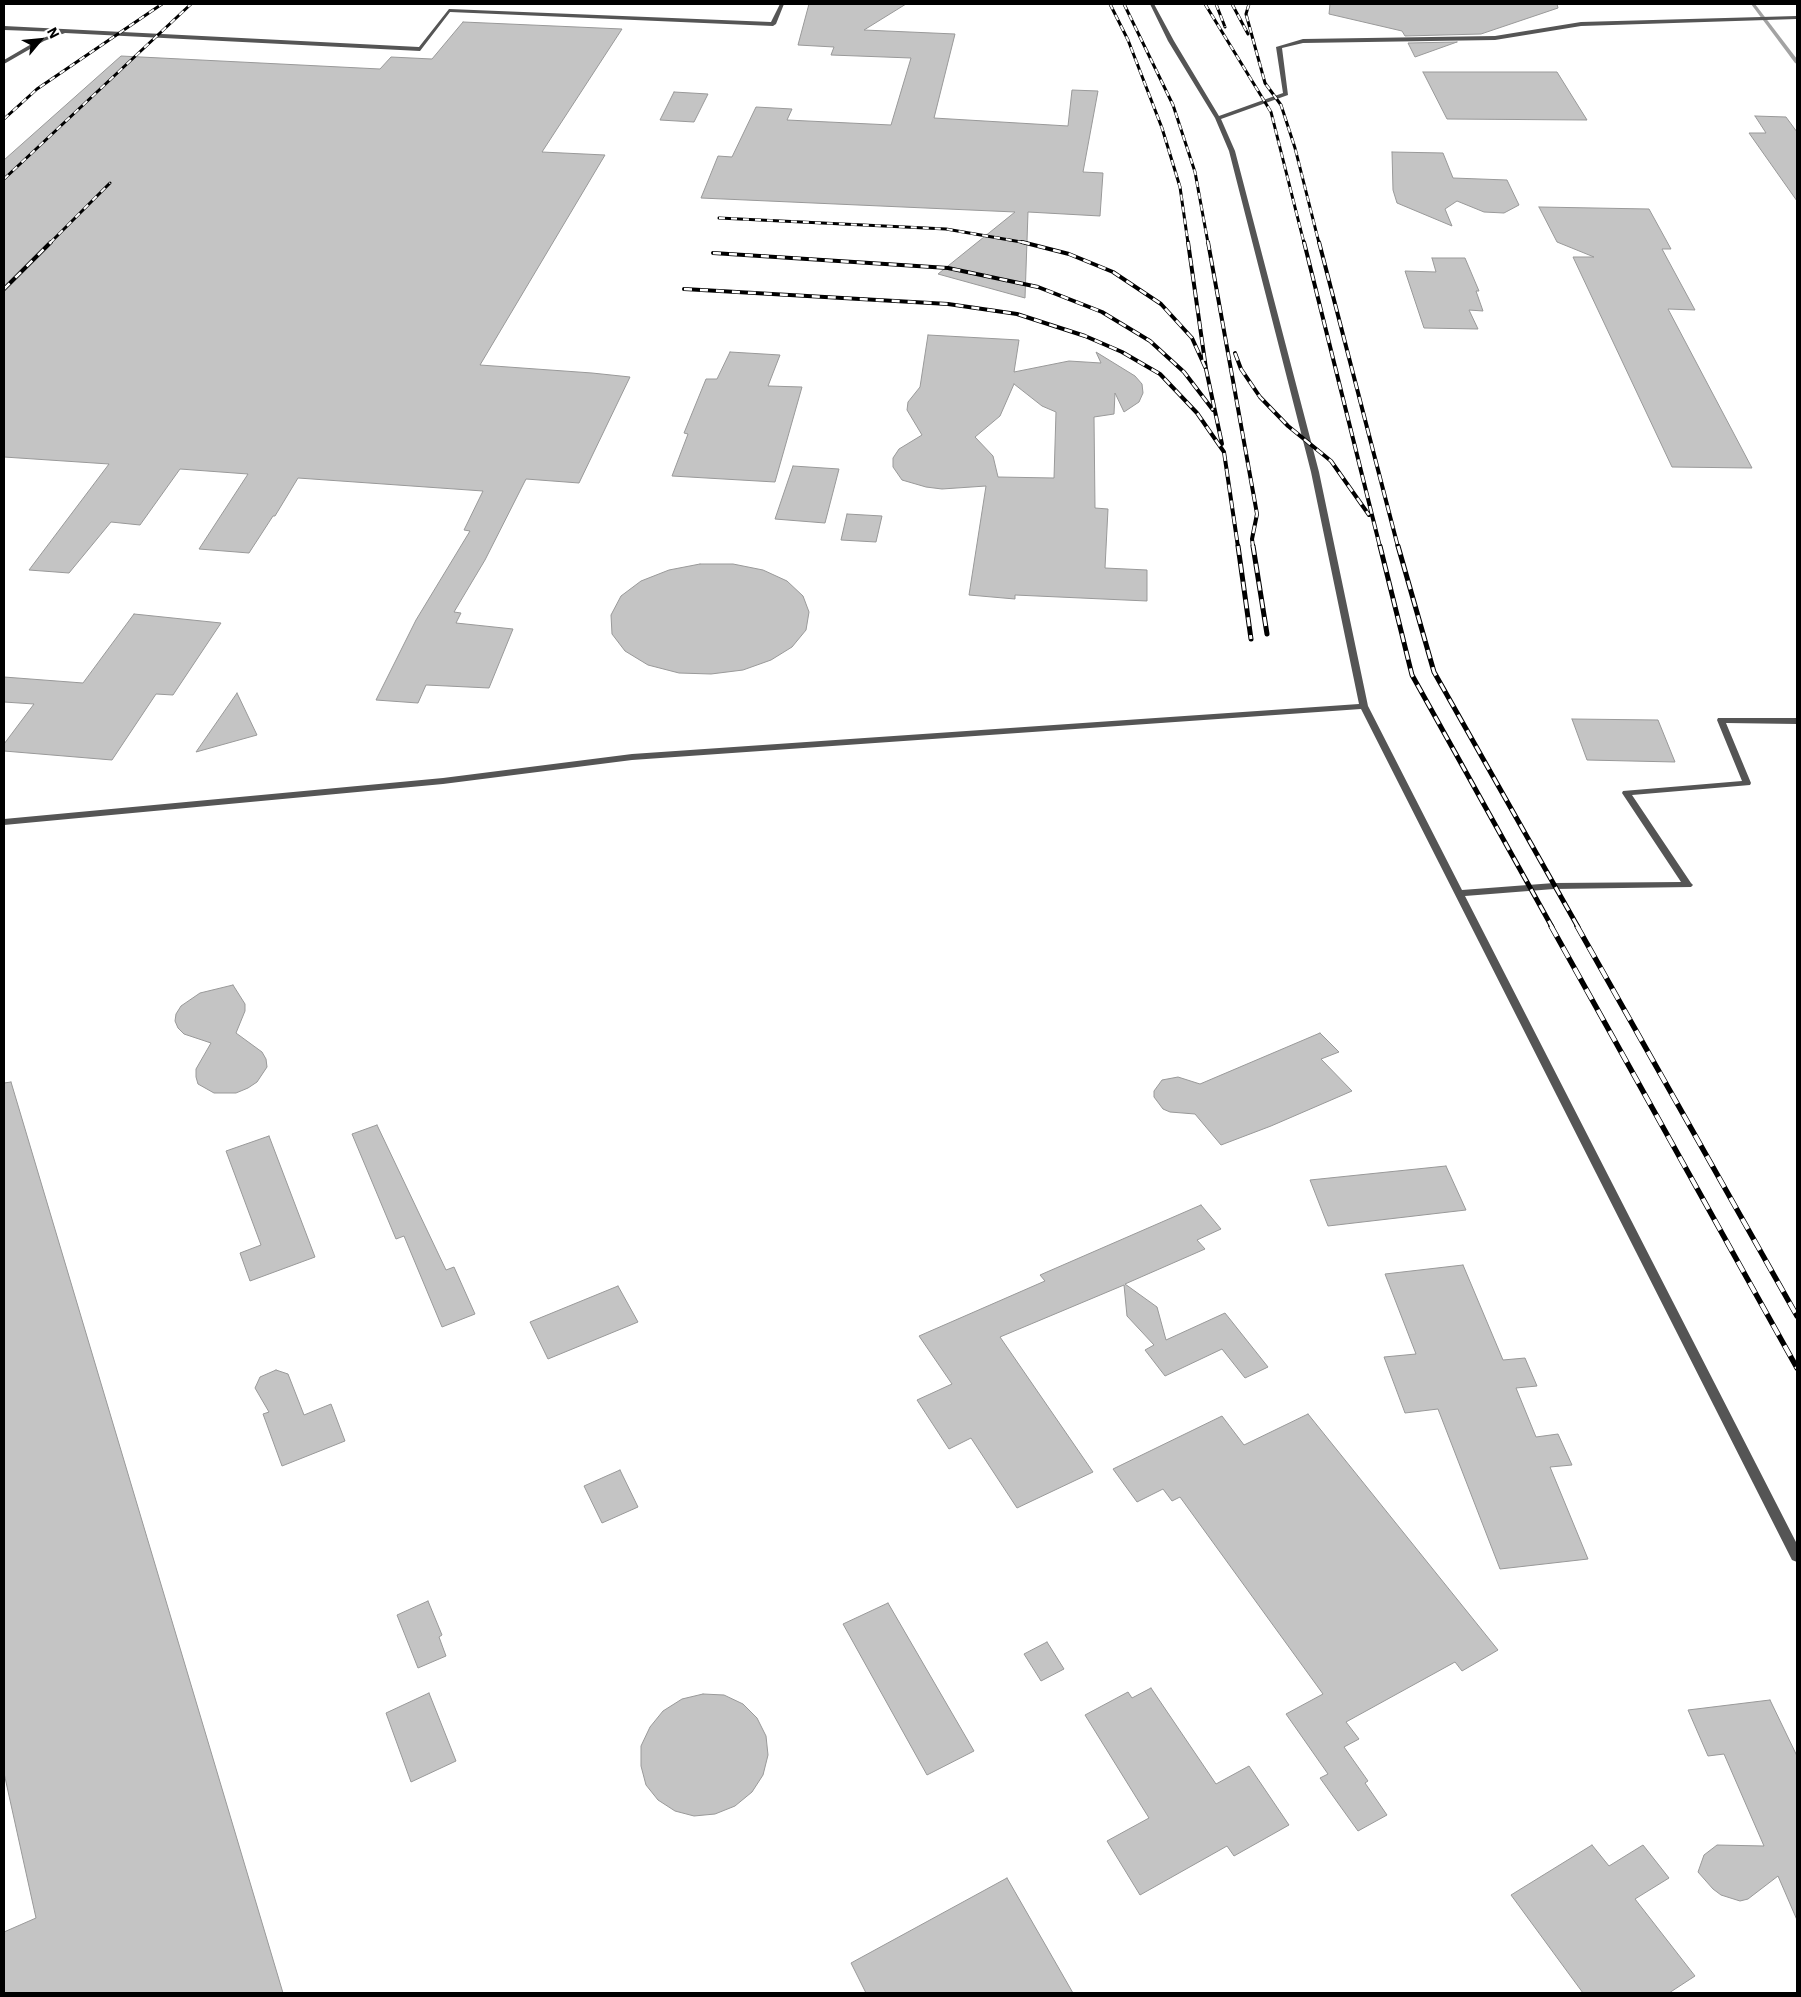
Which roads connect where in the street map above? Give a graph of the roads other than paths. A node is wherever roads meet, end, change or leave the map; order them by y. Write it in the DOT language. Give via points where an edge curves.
graph roads {
  1 [pos="782,4"];
  2 [pos="1152,4"];
  3 [pos="1797,17"];
  4 [pos="4,28"];
  5 [pos="71,31"];
  6 [pos="4,62"];
  7 [pos="1218,118"];
  8 [pos="1364,706"];
  9 [pos="1797,721"];
  10 [pos="4,822"];
  11 [pos="1460,893"];
  12 [pos="1797,1556"];
  1 -- 5 [label="lane" via="773,24 449,10 420,49"];
  2 -- 7 [label="lane"];
  3 -- 7 [label="lane" via="1581,24 1495,38 1303,41 1279,47 1286,94"];
  4 -- 5 [label="lane"];
  5 -- 6 [label="lane" via="42,40"];
  7 -- 8 [label="lane" via="1232,151 1315,472"];
  8 -- 10 [label="lane" via="632,757 443,781"];
  8 -- 11 [label="lane"];
  9 -- 11 [label="lane" via="1721,720 1747,783 1626,793 1688,885 1554,886"];
  11 -- 12 [label="lane"];
}
